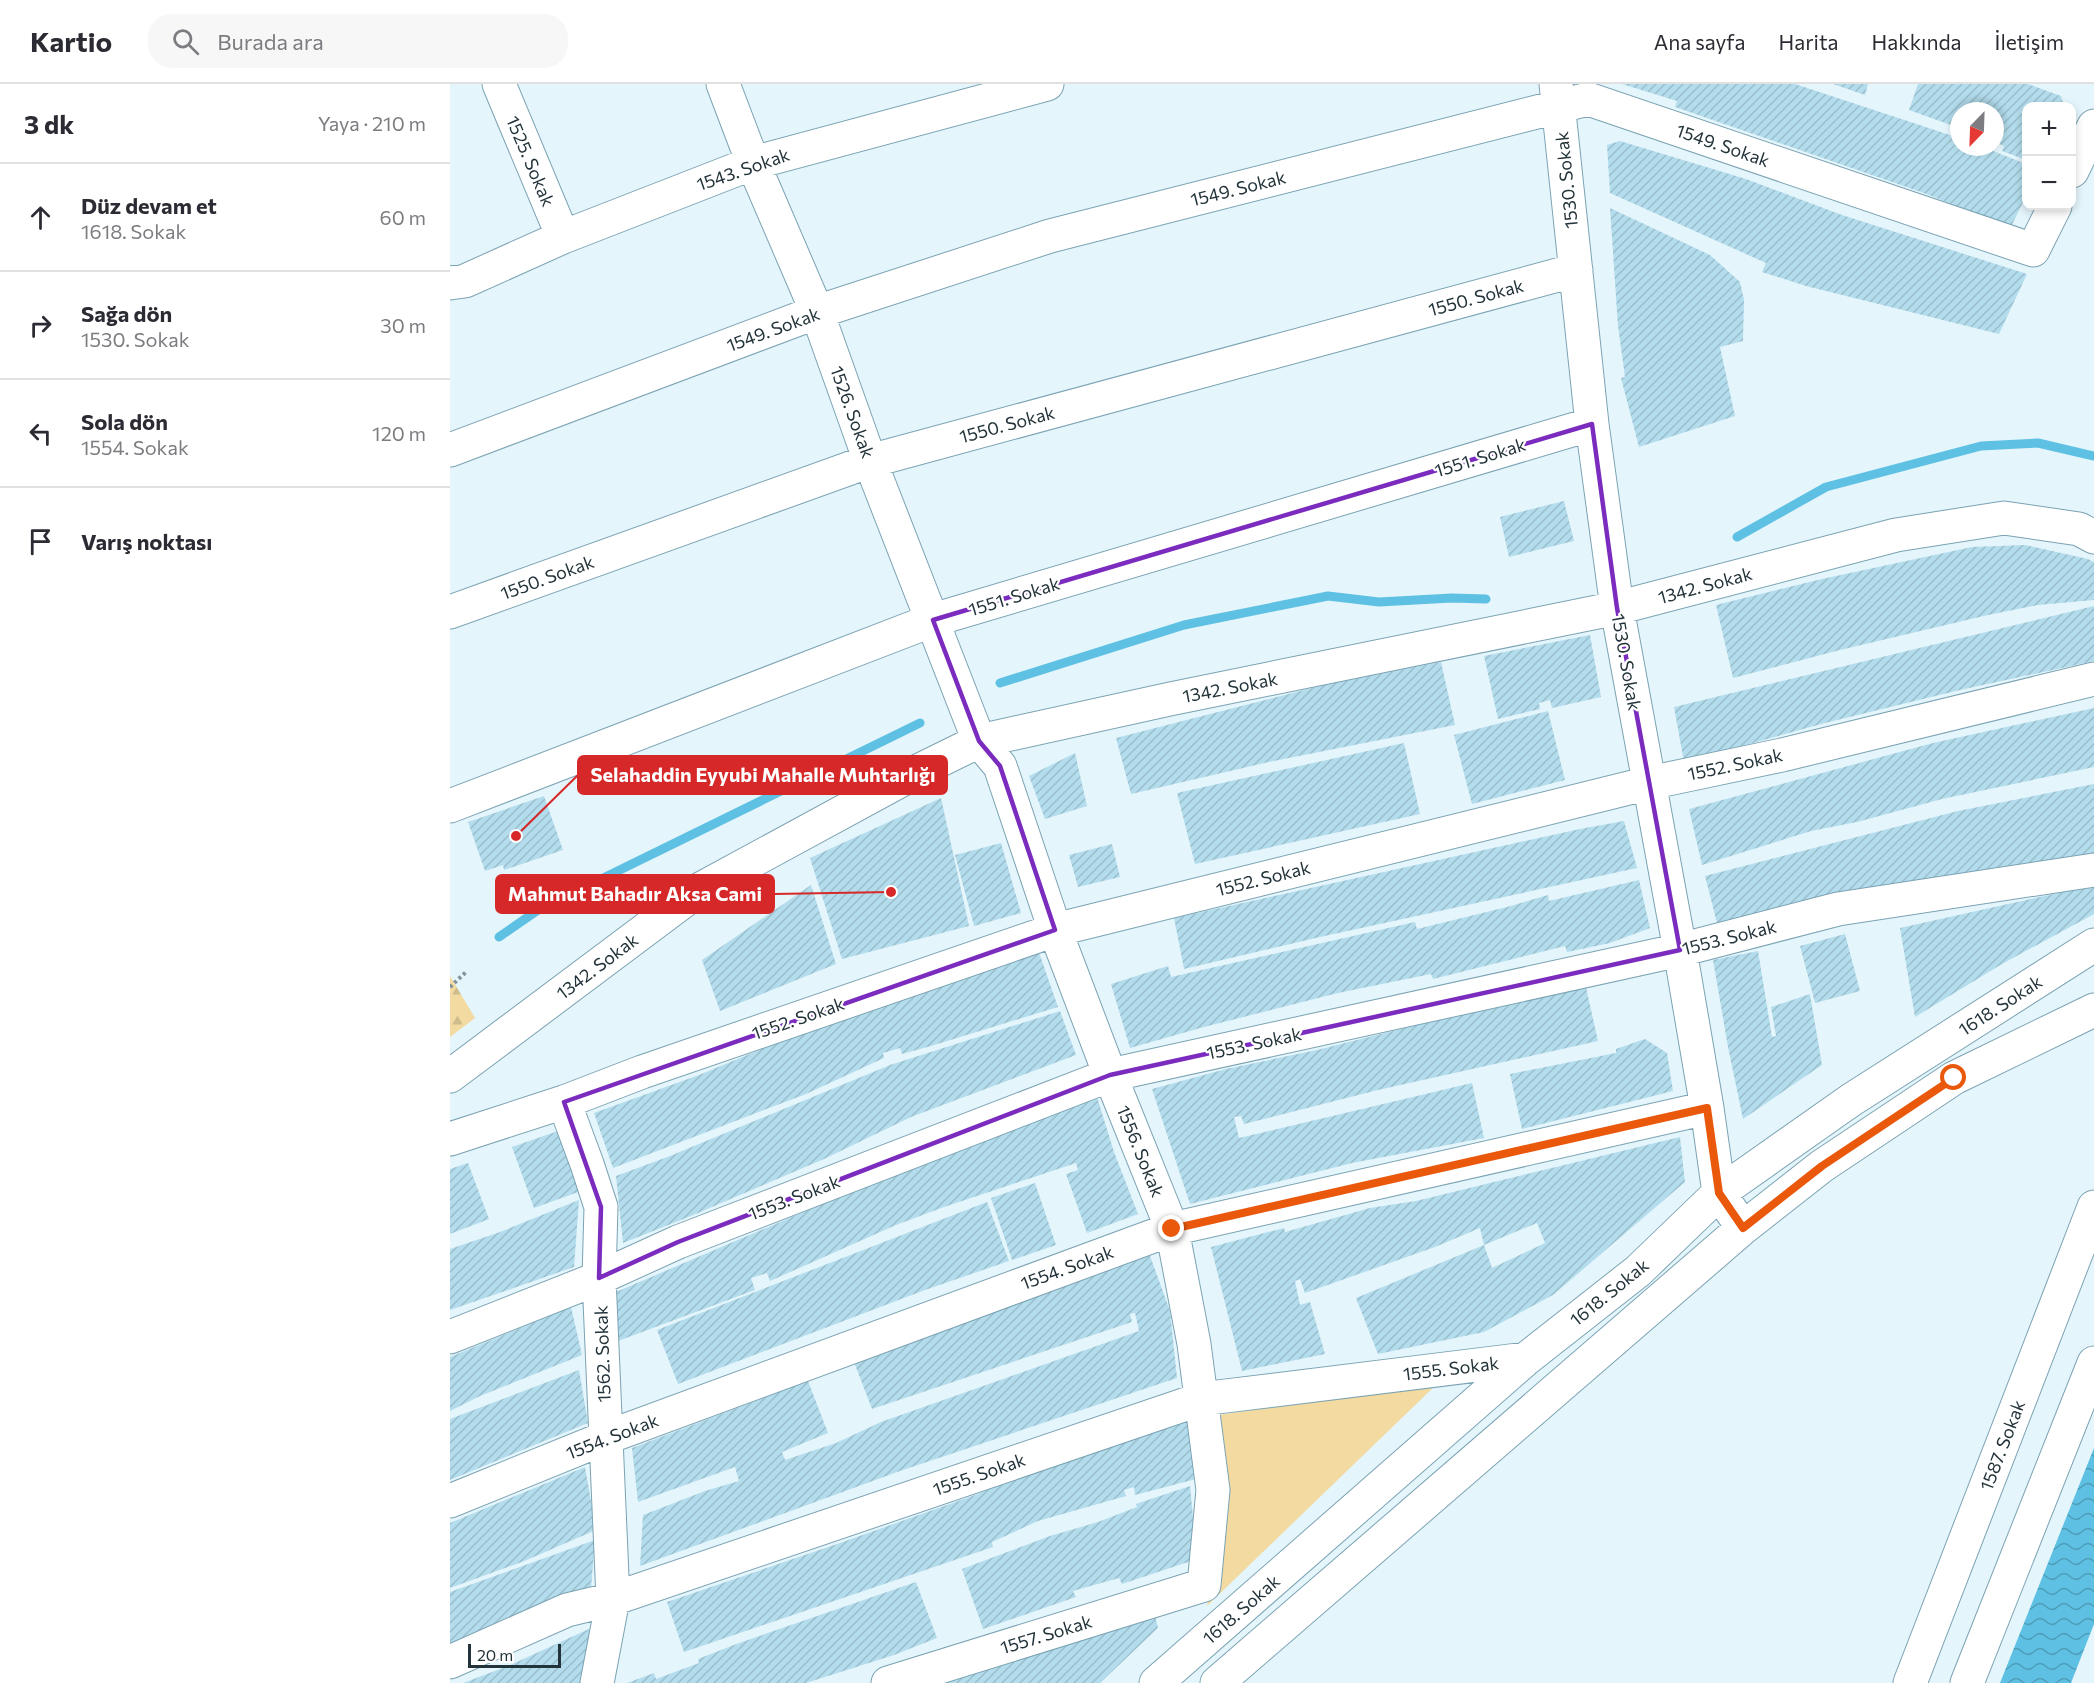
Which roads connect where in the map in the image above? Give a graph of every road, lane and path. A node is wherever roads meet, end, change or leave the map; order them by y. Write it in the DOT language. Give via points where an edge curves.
graph roads {
  1 [pos="499,84"];
  2 [pos="723,84"];
  3 [pos="1047,84"];
  4 [pos="1557,95"];
  5 [pos="2094,126"];
  6 [pos="753,163"];
  7 [pos="2076,163"];
  8 [pos="2053,210"];
  9 [pos="562,237"];
  10 [pos="1576,270"];
  11 [pos="450,283"];
  12 [pos="817,312"];
  13 [pos="1592,424"];
  14 [pos="450,450"];
  15 [pos="870,461"];
  16 [pos="2094,537"];
  17 [pos="1617,608"];
  18 [pos="450,612"];
  19 [pos="933,620"];
  20 [pos="2094,679"];
  21 [pos="979,741"];
  22 [pos="1649,783"];
  23 [pos="450,806"];
  24 [pos="2094,870"];
  25 [pos="1055,930"];
  26 [pos="2094,945"];
  27 [pos="1680,950"];
  28 [pos="466,972"];
  29 [pos="450,987"];
  30 [pos="2094,1010"];
  31 [pos="1110,1075"];
  32 [pos="450,1076"];
  33 [pos="564,1102"];
  34 [pos="1707,1108"];
  35 [pos="450,1139"];
  36 [pos="1719,1193"];
  37 [pos="2094,1207"];
  38 [pos="1743,1228"];
  39 [pos="1172,1229"];
  40 [pos="599,1278"];
  41 [pos="450,1337"];
  42 [pos="1526,1359"];
  43 [pos="2094,1363"];
  44 [pos="1201,1399"];
  45 [pos="605,1438"];
  46 [pos="450,1501"];
  47 [pos="1204,1585"];
  48 [pos="613,1599"];
  49 [pos="450,1662"];
  50 [pos="597,1683"];
  51 [pos="888,1683"];
  52 [pos="1156,1683"];
  53 [pos="1217,1683"];
  54 [pos="1910,1683"];
  55 [pos="1967,1683"];
  1 -- 9 [label="street, 1525. Sokak"];
  2 -- 6 [label="street, 1526. Sokak"];
  3 -- 6 [label="street, 1543. Sokak"];
  4 -- 8 [label="street, 1549. Sokak" via="1588,99 2032,250"];
  4 -- 10 [label="street, 1530. Sokak"];
  4 -- 12 [label="street, 1549. Sokak" via="1050,236"];
  5 -- 7 [label="street"];
  6 -- 9 [label="street, 1543. Sokak"];
  6 -- 12 [label="street, 1526. Sokak"];
  9 -- 11 [label="street, 1543. Sokak" via="465,281"];
  10 -- 13 [label="street, 1530. Sokak"];
  10 -- 15 [label="street, 1550. Sokak"];
  12 -- 14 [label="street, 1549. Sokak"];
  12 -- 15 [label="street, 1526. Sokak"];
  13 -- 17 [label="street, 1530. Sokak"];
  13 -- 19 [label="street, 1551. Sokak"];
  15 -- 18 [label="street, 1550. Sokak"];
  15 -- 19 [label="street, 1526. Sokak"];
  16 -- 17 [label="street, 1342. Sokak" via="2079,529 2004,518 1896,535"];
  17 -- 21 [label="street, 1342. Sokak"];
  17 -- 22 [label="street, 1530. Sokak"];
  19 -- 21 [label="street, 1526. Sokak"];
  19 -- 23 [label="street, 1551. Sokak"];
  20 -- 22 [label="street, 1552. Sokak"];
  21 -- 25 [label="street, 1556. Sokak" via="1000,766"];
  21 -- 32 [label="street, 1342. Sokak" via="696,891"];
  22 -- 25 [label="street, 1552. Sokak"];
  22 -- 27 [label="street, 1530. Sokak"];
  24 -- 27 [label="street, 1553. Sokak" via="1838,909"];
  25 -- 31 [label="street, 1556. Sokak"];
  25 -- 33 [label="street, 1552. Sokak"];
  26 -- 36 [label="street, 1618. Sokak" via="1851,1100"];
  27 -- 31 [label="street, 1553. Sokak"];
  27 -- 34 [label="street, 1530. Sokak"];
  28 -- 29 [label="path"];
  30 -- 38 [label="street" via="1954,1078 1822,1166"];
  31 -- 39 [label="street, 1556. Sokak"];
  31 -- 40 [label="street, 1553. Sokak" via="678,1242"];
  33 -- 35 [label="street, 1552. Sokak"];
  33 -- 40 [label="street, 1562. Sokak" via="601,1207"];
  34 -- 36 [label="street, 1530. Sokak"];
  34 -- 39 [label="street, 1554. Sokak"];
  36 -- 38 [label="street, 1530. Sokak"];
  36 -- 42 [label="street, 1618. Sokak" via="1638,1271"];
  37 -- 54 [label="street, 1587. Sokak"];
  38 -- 53 [label="street"];
  39 -- 44 [label="street, 1556. Sokak"];
  39 -- 45 [label="street, 1554. Sokak"];
  40 -- 41 [label="street, 1553. Sokak"];
  40 -- 45 [label="street, 1562. Sokak"];
  42 -- 44 [label="street, 1555. Sokak"];
  42 -- 52 [label="street, 1618. Sokak"];
  43 -- 55 [label="street"];
  44 -- 47 [label="street, 1556. Sokak" via="1214,1490"];
  44 -- 48 [label="street, 1555. Sokak"];
  45 -- 46 [label="street, 1554. Sokak"];
  45 -- 48 [label="street, 1562. Sokak"];
  47 -- 51 [label="street, 1557. Sokak"];
  48 -- 49 [label="street, 1555. Sokak" via="567,1610"];
  48 -- 50 [label="street, 1562. Sokak"];
}
